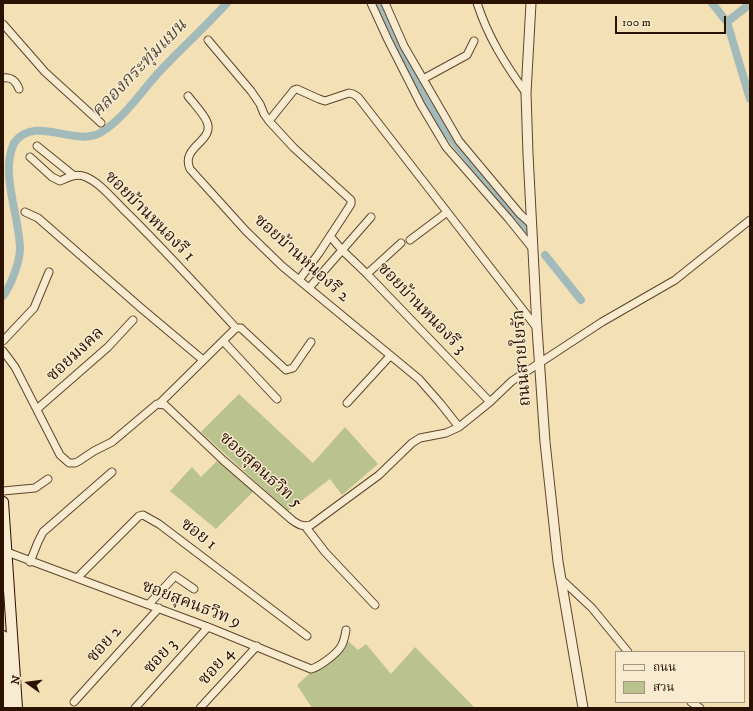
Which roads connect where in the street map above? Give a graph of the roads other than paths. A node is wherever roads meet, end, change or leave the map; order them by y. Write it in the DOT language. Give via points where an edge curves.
graph roads {
  1 [pos="371,3"];
  2 [pos="385,3"];
  3 [pos="477,3"];
  4 [pos="531,3"];
  5 [pos="3,24"];
  6 [pos="208,40"];
  7 [pos="474,41"];
  8 [pos="3,78"];
  9 [pos="423,79"];
  10 [pos="19,89"];
  11 [pos="526,93"];
  12 [pos="188,96"];
  13 [pos="269,121"];
  14 [pos="101,123"];
  15 [pos="37,146"];
  16 [pos="30,157"];
  17 [pos="73,175"];
  18 [pos="25,212"];
  19 [pos="446,213"];
  20 [pos="371,217"];
  21 [pos="750,220"];
  22 [pos="531,224"];
  23 [pos="330,236"];
  24 [pos="410,240"];
  25 [pos="401,243"];
  26 [pos="532,249"];
  27 [pos="342,250"];
  28 [pos="49,272"];
  29 [pos="367,274"];
  30 [pos="299,280"];
  31 [pos="309,288"];
  32 [pos="132,320"];
  33 [pos="236,328"];
  34 [pos="537,328"];
  35 [pos="3,341"];
  36 [pos="223,341"];
  37 [pos="311,342"];
  38 [pos="3,351"];
  39 [pos="390,356"];
  40 [pos="203,360"];
  41 [pos="540,363"];
  42 [pos="277,399"];
  43 [pos="490,402"];
  44 [pos="160,403"];
  45 [pos="347,403"];
  46 [pos="37,409"];
  47 [pos="459,427"];
  48 [pos="112,472"];
  49 [pos="48,479"];
  50 [pos="3,492"];
  51 [pos="3,502"];
  52 [pos="305,526"];
  53 [pos="7,552"];
  54 [pos="30,562"];
  55 [pos="77,578"];
  56 [pos="561,579"];
  57 [pos="194,589"];
  58 [pos="149,604"];
  59 [pos="375,605"];
  60 [pos="159,608"];
  61 [pos="208,627"];
  62 [pos="346,630"];
  63 [pos="3,636"];
  64 [pos="306,636"];
  65 [pos="256,646"];
  66 [pos="627,651"];
  67 [pos="74,702"];
  68 [pos="8,708"];
  69 [pos="17,708"];
  70 [pos="135,708"];
  71 [pos="200,708"];
  72 [pos="583,708"];
  1 -- 26 [label="street" via="421,105 446,148"];
  2 -- 9 [label="street" via="404,46"];
  3 -- 11 [label="street" via="501,58"];
  4 -- 11 [label="street, ถนนสายใยรัก"];
  5 -- 14 [label="street" via="45,72"];
  6 -- 13 [label="street" via="260,104"];
  7 -- 9 [label="street" via="467,55"];
  8 -- 10 [label="street" via="14,80"];
  9 -- 22 [label="street" via="459,141"];
  11 -- 22 [label="street, ถนนสายใยรัก"];
  12 -- 30 [label="street, ซอยบ้านหนองรี 2" via="207,122 208,128 208,134 187,160 190,169 246,231"];
  13 -- 19 [label="street" via="294,90 325,100 353,94 358,97"];
  13 -- 23 [label="street" via="294,148 351,200"];
  15 -- 17 [label="street"];
  16 -- 17 [label="street, ซอยบ้านหนองรี 1" via="60,181"];
  17 -- 33 [label="street, ซอยบ้านหนองรี 1" via="87,177 104,190"];
  18 -- 40 [label="street" via="38,218"];
  19 -- 24 [label="street"];
  19 -- 34 [label="street"];
  20 -- 27 [label="street"];
  21 -- 41 [label="street, ซอยสุคนธวิท 5" via="675,280 602,322"];
  22 -- 26 [label="street, ถนนสายใยรัก"];
  23 -- 27 [label="street, ซอยบ้านหนองรี 3"];
  23 -- 30 [label="street"];
  25 -- 29 [label="street"];
  26 -- 34 [label="street, ถนนสายใยรัก"];
  27 -- 29 [label="street, ซอยบ้านหนองรี 3"];
  27 -- 31 [label="street"];
  28 -- 35 [label="street" via="34,308"];
  29 -- 43 [label="street, ซอยบ้านหนองรี 3"];
  30 -- 31 [label="street, ซอยบ้านหนองรี 2"];
  31 -- 39 [label="street, ซอยบ้านหนองรี 2"];
  32 -- 46 [label="street, ซอยมงคล" via="108,347"];
  33 -- 36 [label="street"];
  33 -- 37 [label="street, ซอยบ้านหนองรี 1" via="241,328 286,370 293,368"];
  34 -- 41 [label="street, ถนนสายใยรัก"];
  36 -- 40 [label="street"];
  36 -- 42 [label="street"];
  38 -- 46 [label="street" via="15,367"];
  39 -- 45 [label="street"];
  39 -- 47 [label="street, ซอยบ้านหนองรี 2" via="431,391"];
  40 -- 44 [label="street"];
  41 -- 43 [label="street, ซอยสุคนธวิท 5" via="512,381"];
  41 -- 56 [label="street, ถนนสายใยรัก" via="545,442"];
  43 -- 47 [label="street, ซอยสุคนธวิท 5"];
  44 -- 46 [label="street" via="112,442 75,463 69,463 60,455"];
  44 -- 52 [label="street, ซอยสุคนธวิท 5" via="292,520"];
  47 -- 52 [label="street, ซอยสุคนธวิท 5" via="446,433 420,438 368,483 311,525"];
  48 -- 54 [label="street" via="43,532"];
  49 -- 50 [label="street" via="35,488"];
  51 -- 53 [label="main road"];
  52 -- 59 [label="street" via="325,552"];
  53 -- 54 [label="street, ซอยสุคนธวิท 9"];
  53 -- 69 [label="main road"];
  54 -- 55 [label="street, ซอยสุคนธวิท 9"];
  55 -- 58 [label="street, ซอยสุคนธวิท 9"];
  55 -- 64 [label="street, ซอย 1" via="139,516 144,515"];
  56 -- 66 [label="street" via="592,608"];
  56 -- 72 [label="street, ถนนสายใยรัก"];
  57 -- 58 [label="street" via="175,576"];
  58 -- 60 [label="street, ซอยสุคนธวิท 9"];
  60 -- 61 [label="street, ซอยสุคนธวิท 9"];
  60 -- 67 [label="street, ซอย 2"];
  61 -- 65 [label="street, ซอยสุคนธวิท 9"];
  61 -- 70 [label="street, ซอย 3"];
  62 -- 65 [label="street, ซอยสุคนธวิท 9" via="340,648 320,665 311,669"];
  63 -- 68 [label="main road"];
  65 -- 71 [label="street, ซอย 4"];
}
